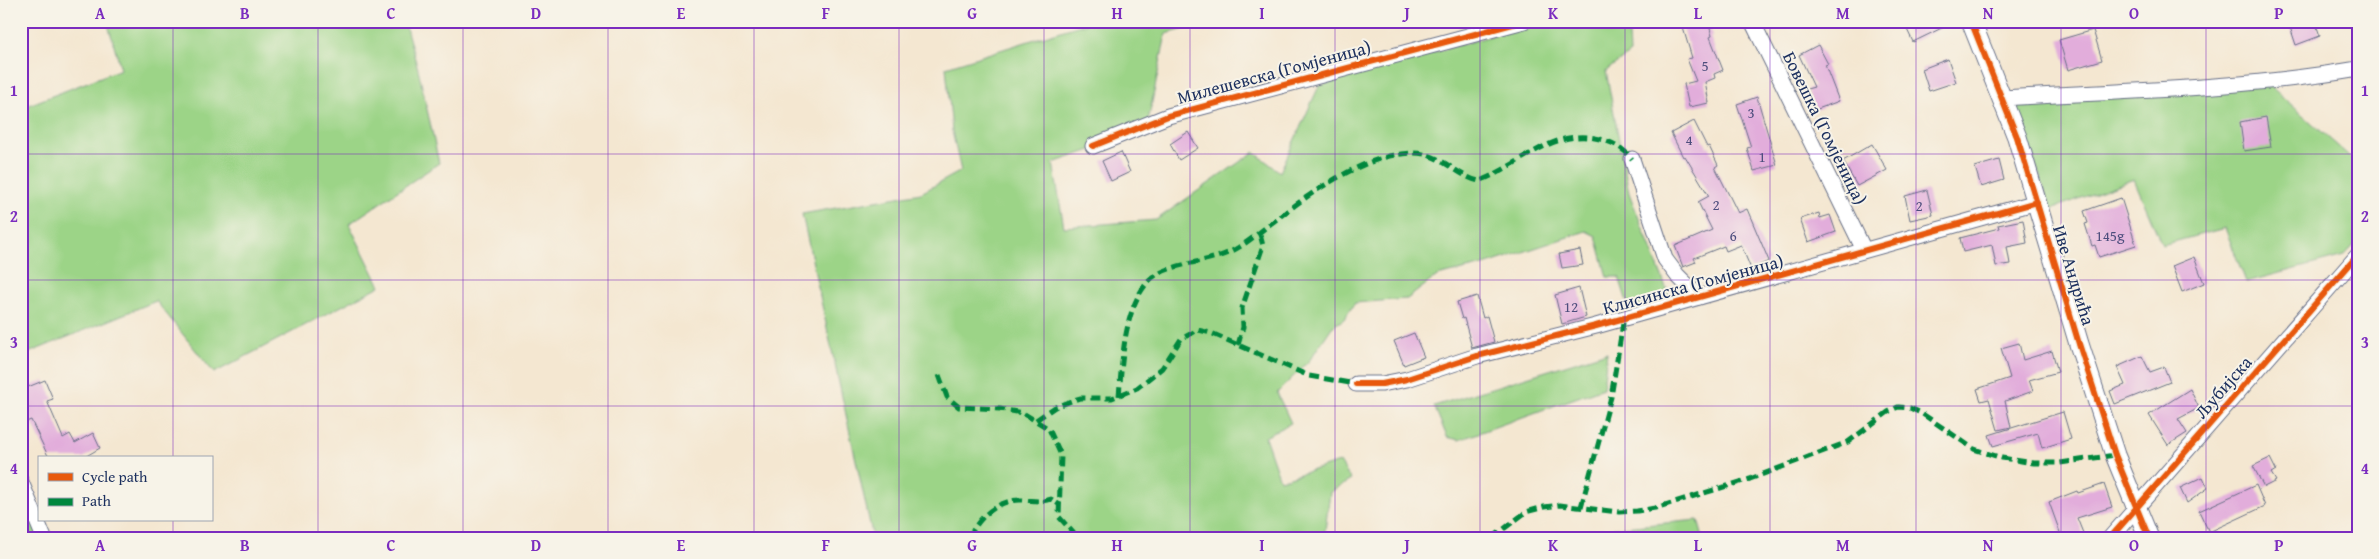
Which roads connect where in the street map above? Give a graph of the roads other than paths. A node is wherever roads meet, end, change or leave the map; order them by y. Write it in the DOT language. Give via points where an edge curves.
graph roads {
  1 [pos="1524,21"];
  2 [pos="1752,21"];
  3 [pos="1971,21"];
  4 [pos="2358,69"];
  5 [pos="2003,98"];
  6 [pos="1093,146"];
  7 [pos="1632,159"];
  8 [pos="2036,202"];
  9 [pos="1864,250"];
  10 [pos="2358,255"];
  11 [pos="1699,297"];
  12 [pos="1356,384"];
  13 [pos="21,482"];
  14 [pos="2137,508"];
  15 [pos="44,538"];
  16 [pos="2110,538"];
  17 [pos="2149,538"];
  1 -- 6 [label="street, Милешевска (Гомјеница)" via="1168,116"];
  2 -- 9 [label="street, Бовешка (Гомјеница)"];
  3 -- 5 [label="street, Иве Андрића"];
  4 -- 5 [label="street" via="2176,88"];
  5 -- 8 [label="street, Иве Андрића"];
  7 -- 11 [label="street" via="1666,259"];
  8 -- 9 [label="street, Клисинска (Гомјеница)"];
  8 -- 14 [label="street, Иве Андрића" via="2115,455"];
  9 -- 11 [label="street, Клисинска (Гомјеница)"];
  10 -- 14 [label="street, Љубијска"];
  11 -- 12 [label="street, Клисинска (Гомјеница)" via="1477,356 1407,379 1382,384"];
  13 -- 15 [label="street"];
  14 -- 16 [label="street, Љубијска"];
  14 -- 17 [label="street, Иве Андрића"];
}
